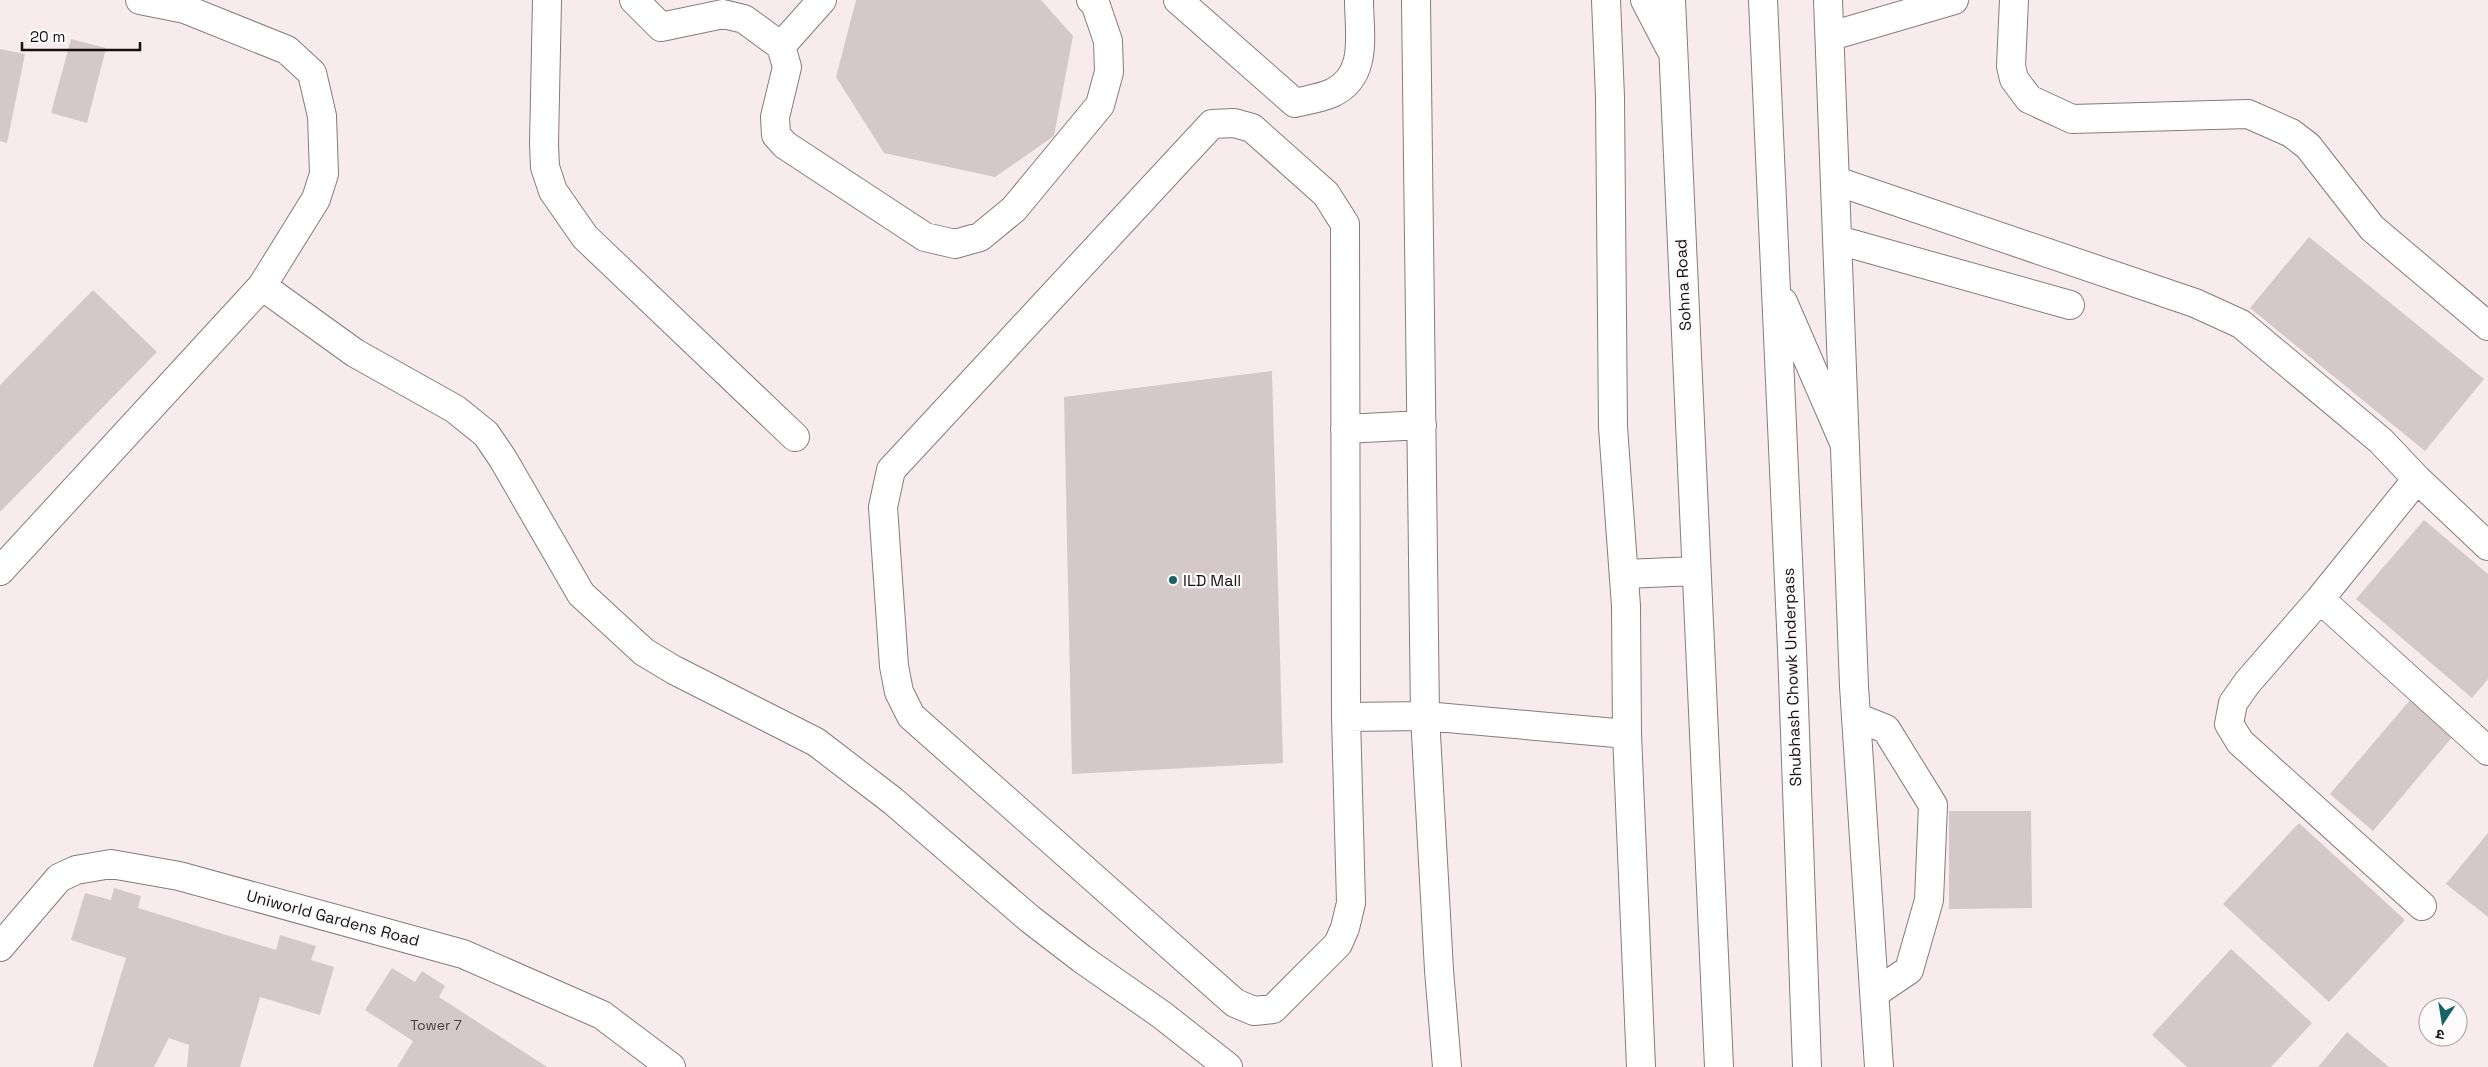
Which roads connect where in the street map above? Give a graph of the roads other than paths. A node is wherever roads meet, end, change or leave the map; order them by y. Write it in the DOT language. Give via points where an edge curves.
graph roads {
  1 [pos="140,0"];
  2 [pos="546,0"];
  3 [pos="634,0"];
  4 [pos="822,0"];
  5 [pos="1091,0"];
  6 [pos="1178,0"];
  7 [pos="1359,0"];
  8 [pos="1416,0"];
  9 [pos="1606,0"];
  10 [pos="1645,0"];
  11 [pos="1671,0"];
  12 [pos="1763,0"];
  13 [pos="1828,0"];
  14 [pos="1954,0"];
  15 [pos="2014,0"];
  16 [pos="752,9"];
  17 [pos="1831,36"];
  18 [pos="781,46"];
  19 [pos="1673,53"];
  20 [pos="1836,181"];
  21 [pos="1838,240"];
  22 [pos="262,286"];
  23 [pos="1777,287"];
  24 [pos="2070,305"];
  25 [pos="2488,326"];
  26 [pos="1422,424"];
  27 [pos="1345,429"];
  28 [pos="794,437"];
  29 [pos="1846,445"];
  30 [pos="2417,479"];
  31 [pos="2488,546"];
  32 [pos="0,571"];
  33 [pos="1696,571"];
  34 [pos="1624,574"];
  35 [pos="2320,600"];
  36 [pos="1425,716"];
  37 [pos="1346,717"];
  38 [pos="1856,717"];
  39 [pos="1627,734"];
  40 [pos="2488,750"];
  41 [pos="2422,906"];
  42 [pos="0,947"];
  43 [pos="1875,994"];
  44 [pos="671,1067"];
  45 [pos="1228,1067"];
  46 [pos="1448,1067"];
  47 [pos="1641,1067"];
  48 [pos="1718,1067"];
  49 [pos="1807,1067"];
  50 [pos="1879,1067"];
  1 -- 22 [label="main road" via="185,9 287,50 312,73 322,116 324,174 316,199"];
  2 -- 28 [label="main road" via="544,144 545,167 552,191 585,237"];
  3 -- 16 [label="main road" via="661,27"];
  4 -- 18 [label="main road"];
  5 -- 18 [label="main road" via="1095,3 1108,41 1109,72 1100,105 1014,209 980,237 954,244 925,237 785,145 776,135 775,117 787,67"];
  6 -- 7 [label="main road" via="1295,103 1333,93 1353,78 1360,58"];
  8 -- 26 [label="main road"];
  9 -- 34 [label="main road" via="1613,427"];
  10 -- 19 [label="main road"];
  11 -- 19 [label="main road, Sohna Road"];
  12 -- 23 [label="main road"];
  13 -- 17 [label="main road"];
  14 -- 17 [label="main road"];
  15 -- 25 [label="main road" via="2012,66 2014,79 2029,99 2072,119 2248,114 2291,133 2308,146 2372,228"];
  16 -- 18 [label="main road"];
  17 -- 20 [label="main road"];
  19 -- 33 [label="main road, Sohna Road"];
  20 -- 21 [label="main road"];
  20 -- 30 [label="main road" via="2195,303 2241,324 2381,441"];
  21 -- 24 [label="main road"];
  21 -- 29 [label="main road"];
  22 -- 32 [label="main road"];
  22 -- 45 [label="main road" via="355,353 455,409 486,434 581,594 644,652 816,742 893,802 1030,919"];
  23 -- 29 [label="main road"];
  23 -- 49 [label="main road, Shubhash Chowk Underpass"];
  26 -- 27 [label="main road"];
  26 -- 36 [label="main road"];
  27 -- 37 [label="main road"];
  27 -- 37 [label="main road" via="1344,224 1326,194 1252,128 1212,124 890,470 883,506 894,666 899,692 911,716 1235,1003 1254,1011 1273,1009 1338,944 1345,928 1351,903"];
  29 -- 38 [label="main road"];
  30 -- 31 [label="main road"];
  30 -- 35 [label="main road"];
  33 -- 34 [label="main road"];
  33 -- 48 [label="main road"];
  34 -- 39 [label="main road"];
  35 -- 40 [label="main road"];
  35 -- 41 [label="main road" via="2247,683 2233,704 2229,724 2240,742"];
  36 -- 37 [label="main road"];
  36 -- 39 [label="main road"];
  36 -- 46 [label="main road"];
  38 -- 43 [label="main road"];
  38 -- 43 [label="main road" via="1886,729 1933,805 1929,900 1909,970"];
  39 -- 47 [label="main road"];
  42 -- 44 [label="main road, Uniworld Gardens Road" via="59,878 76,870 111,864 179,876 463,954 602,1015"];
  43 -- 50 [label="main road"];
}
